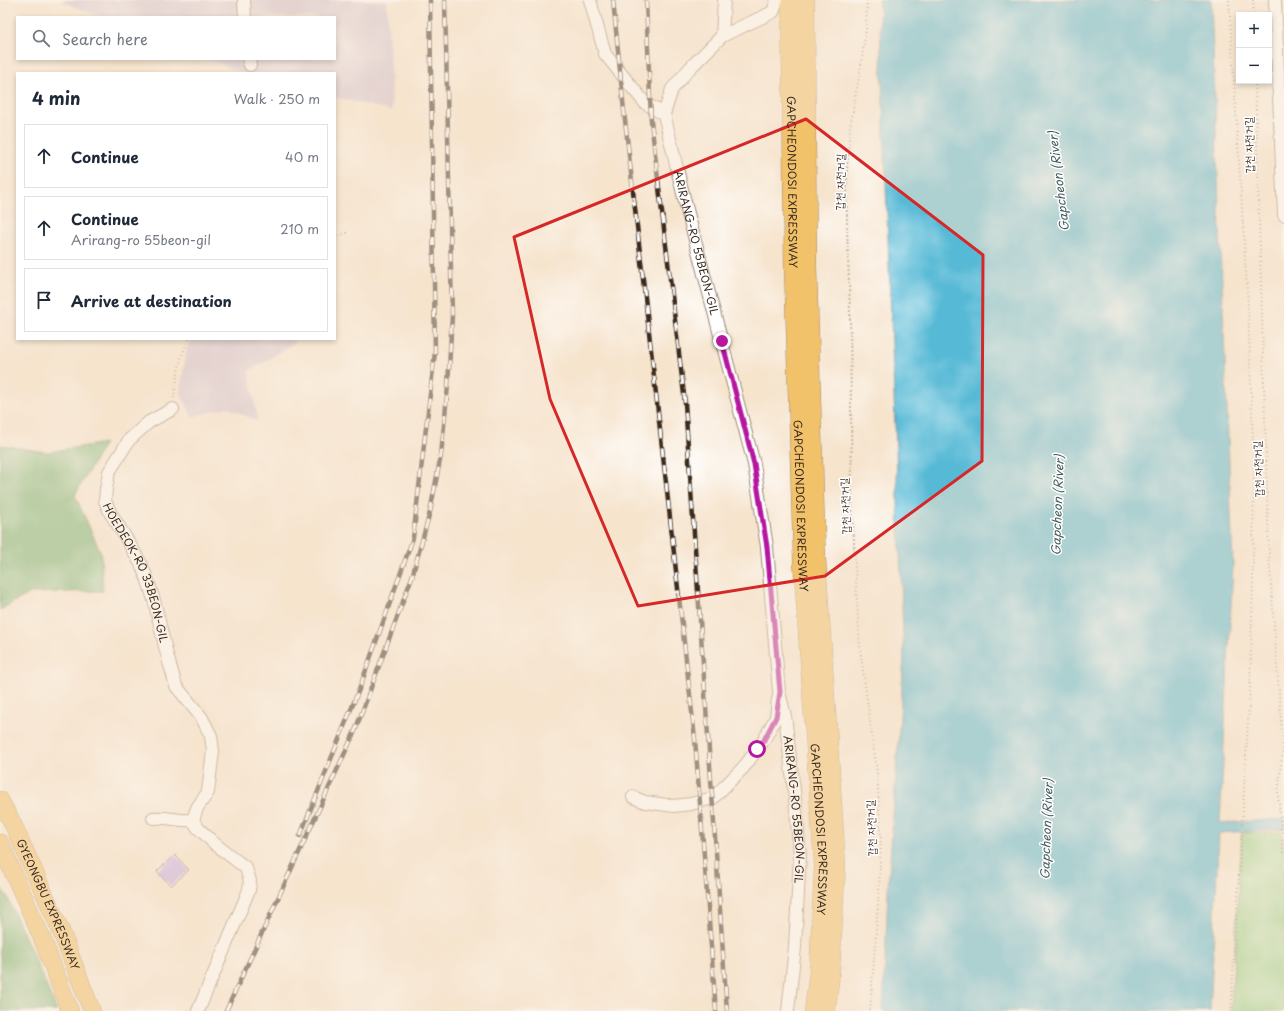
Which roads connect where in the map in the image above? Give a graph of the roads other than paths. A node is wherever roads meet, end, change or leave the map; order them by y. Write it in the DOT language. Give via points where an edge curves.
graph roads {
  1 [pos="244,0"];
  2 [pos="590,0"];
  3 [pos="724,0"];
  4 [pos="777,0"];
  5 [pos="790,0"];
  6 [pos="806,0"];
  7 [pos="1275,0"];
  8 [pos="245,16"];
  9 [pos="722,36"];
  10 [pos="664,114"];
  11 [pos="1284,215"];
  12 [pos="173,409"];
  13 [pos="780,692"];
  14 [pos="633,797"];
  15 [pos="0,800"];
  16 [pos="153,818"];
  17 [pos="193,820"];
  18 [pos="0,843"];
  19 [pos="70,1011"];
  20 [pos="92,1011"];
  21 [pos="198,1011"];
  22 [pos="788,1011"];
  23 [pos="813,1011"];
  24 [pos="827,1011"];
  1 -- 8 [label="street"];
  2 -- 10 [label="street" via="605,54 645,103"];
  3 -- 9 [label="street"];
  4 -- 9 [label="street" via="773,12"];
  5 -- 23 [label="highway, GAPCHEONDOSI EXPRESSWAY" via="793,270 801,554 823,866 818,971"];
  6 -- 24 [label="highway, GAPCHEONDOSI EXPRESSWAY" via="808,267 817,551 837,864"];
  7 -- 11 [label="street"];
  9 -- 10 [label="street" via="672,89"];
  10 -- 13 [label="street, ARIRANG-RO 55BEON-GIL" via="754,464 767,547"];
  12 -- 17 [label="street, HOEDEOK-RO 33BEON-GIL" via="149,422 129,440 109,472 106,501 148,581 176,686 202,718 211,736 213,751 208,792 197,808"];
  13 -- 14 [label="street" via="776,717 764,740 744,767 713,798 674,806 645,802"];
  13 -- 22 [label="street, ARIRANG-RO 55BEON-GIL" via="794,783 800,855 795,947"];
  15 -- 20 [label="highway, GYEONGBU EXPRESSWAY" via="61,931"];
  16 -- 17 [label="street"];
  17 -- 21 [label="street" via="209,838 246,868 250,881 249,890"];
  18 -- 19 [label="highway, GYEONGBU EXPRESSWAY" via="42,938"];
}
